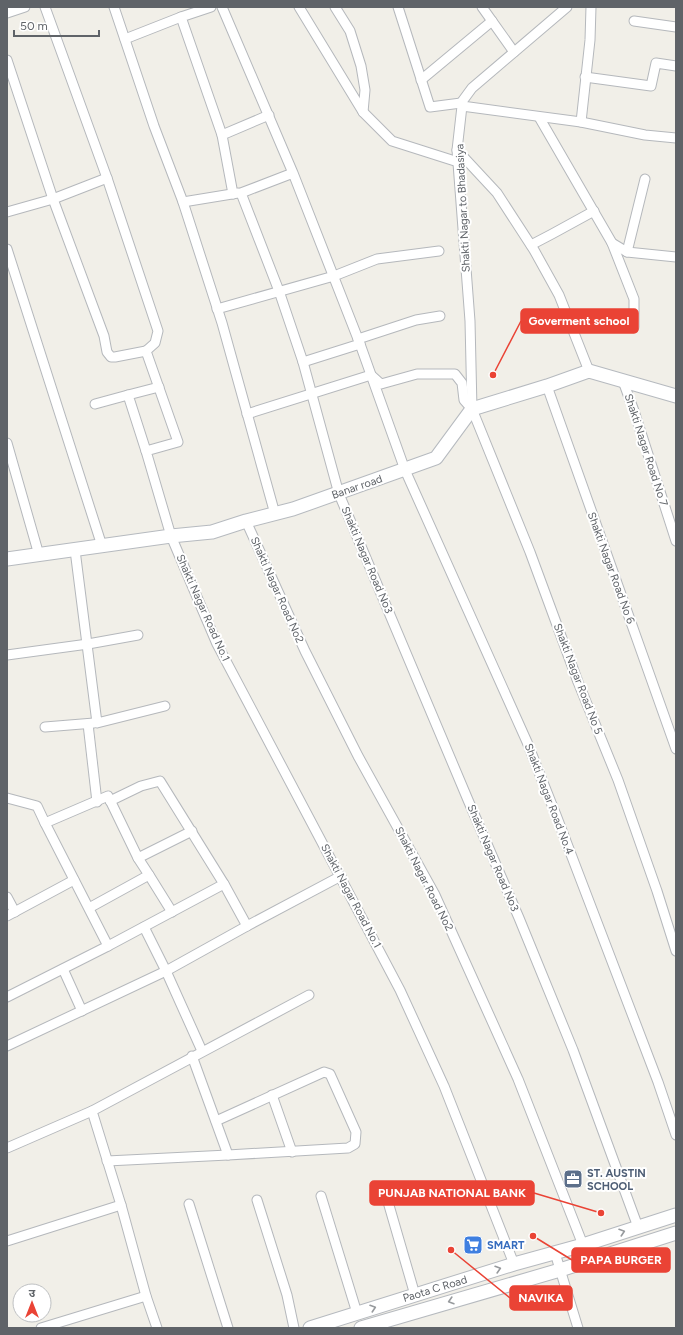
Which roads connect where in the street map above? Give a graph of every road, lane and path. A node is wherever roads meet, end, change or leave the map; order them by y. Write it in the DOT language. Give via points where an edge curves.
graph roads {
  1 [pos="25,7"];
  2 [pos="45,7"];
  3 [pos="114,7"];
  4 [pos="211,7"];
  5 [pos="222,7"];
  6 [pos="299,7"];
  7 [pos="335,7"];
  8 [pos="398,7"];
  9 [pos="482,7"];
  10 [pos="567,7"];
  11 [pos="591,7"];
  12 [pos="7,13"];
  13 [pos="181,17"];
  14 [pos="634,21"];
  15 [pos="492,22"];
  16 [pos="676,27"];
  17 [pos="125,38"];
  18 [pos="514,52"];
  19 [pos="7,60"];
  20 [pos="676,66"];
  21 [pos="586,77"];
  22 [pos="421,80"];
  23 [pos="461,105"];
  24 [pos="363,112"];
  25 [pos="269,115"];
  26 [pos="539,117"];
  27 [pos="581,122"];
  28 [pos="222,135"];
  29 [pos="676,138"];
  30 [pos="458,150"];
  31 [pos="458,162"];
  32 [pos="293,173"];
  33 [pos="107,178"];
  34 [pos="645,179"];
  35 [pos="237,193"];
  36 [pos="53,199"];
  37 [pos="183,202"];
  38 [pos="594,211"];
  39 [pos="7,212"];
  40 [pos="612,242"];
  41 [pos="530,245"];
  42 [pos="7,250"];
  43 [pos="438,251"];
  44 [pos="627,252"];
  45 [pos="676,257"];
  46 [pos="334,276"];
  47 [pos="279,291"];
  48 [pos="217,309"];
  49 [pos="440,316"];
  50 [pos="634,327"];
  51 [pos="359,341"];
  52 [pos="146,351"];
  53 [pos="304,362"];
  54 [pos="589,371"];
  55 [pos="371,375"];
  56 [pos="622,381"];
  57 [pos="547,386"];
  58 [pos="159,387"];
  59 [pos="312,394"];
  60 [pos="128,395"];
  61 [pos="676,396"];
  62 [pos="95,404"];
  63 [pos="472,409"];
  64 [pos="248,414"];
  65 [pos="7,443"];
  66 [pos="146,451"];
  67 [pos="405,470"];
  68 [pos="339,494"];
  69 [pos="275,514"];
  70 [pos="246,521"];
  71 [pos="172,536"];
  72 [pos="676,541"];
  73 [pos="102,546"];
  74 [pos="75,550"];
  75 [pos="39,555"];
  76 [pos="7,559"];
  77 [pos="138,635"];
  78 [pos="88,644"];
  79 [pos="7,656"];
  80 [pos="165,706"];
  81 [pos="93,723"];
  82 [pos="46,727"];
  83 [pos="676,749"];
  84 [pos="7,798"];
  85 [pos="110,801"];
  86 [pos="97,802"];
  87 [pos="45,823"];
  88 [pos="192,831"];
  89 [pos="138,858"];
  90 [pos="149,875"];
  91 [pos="341,876"];
  92 [pos="74,880"];
  93 [pos="224,884"];
  94 [pos="7,896"];
  95 [pos="88,908"];
  96 [pos="172,912"];
  97 [pos="11,914"];
  98 [pos="247,926"];
  99 [pos="144,927"];
  100 [pos="108,946"];
  101 [pos="676,951"];
  102 [pos="63,969"];
  103 [pos="166,971"];
  104 [pos="309,994"];
  105 [pos="7,997"];
  106 [pos="82,1011"];
  107 [pos="7,1046"];
  108 [pos="202,1051"];
  109 [pos="192,1056"];
  110 [pos="272,1095"];
  111 [pos="92,1111"];
  112 [pos="216,1121"];
  113 [pos="676,1135"];
  114 [pos="7,1148"];
  115 [pos="292,1152"];
  116 [pos="228,1155"];
  117 [pos="108,1161"];
  118 [pos="386,1195"];
  119 [pos="321,1196"];
  120 [pos="257,1200"];
  121 [pos="189,1204"];
  122 [pos="121,1205"];
  123 [pos="676,1215"];
  124 [pos="638,1227"];
  125 [pos="676,1233"];
  126 [pos="7,1241"];
  127 [pos="583,1245"];
  128 [pos="555,1253"];
  129 [pos="514,1264"];
  130 [pos="560,1270"];
  131 [pos="415,1295"];
  132 [pos="146,1296"];
  133 [pos="357,1313"];
  134 [pos="41,1328"];
  135 [pos="157,1328"];
  136 [pos="228,1328"];
  137 [pos="294,1328"];
  138 [pos="310,1328"];
  139 [pos="361,1328"];
  140 [pos="578,1328"];
  1 -- 12 [label="street"];
  2 -- 33 [label="street"];
  3 -- 17 [label="street"];
  4 -- 13 [label="street"];
  5 -- 25 [label="street, Shakti Nagar Road No.4"];
  6 -- 24 [label="street"];
  7 -- 24 [label="street" via="350,32 361,66 365,90"];
  8 -- 22 [label="street"];
  9 -- 15 [label="street"];
  10 -- 18 [label="street"];
  11 -- 21 [label="street"];
  13 -- 17 [label="street"];
  13 -- 28 [label="street, Shakti Nagar Road No3"];
  14 -- 16 [label="street"];
  15 -- 18 [label="street"];
  15 -- 22 [label="street"];
  17 -- 37 [label="street" via="154,126"];
  18 -- 23 [label="street" via="472,88"];
  19 -- 36 [label="street"];
  20 -- 21 [label="street" via="656,63 650,86"];
  21 -- 27 [label="street"];
  22 -- 23 [label="street" via="430,107"];
  23 -- 26 [label="street"];
  23 -- 30 [label="street, Shakti Nagar to Bhadasiya"];
  24 -- 31 [label="street" via="392,141"];
  25 -- 28 [label="street"];
  25 -- 32 [label="street, Shakti Nagar Road No.4"];
  26 -- 27 [label="street"];
  26 -- 38 [label="street"];
  27 -- 29 [label="street" via="645,135"];
  28 -- 35 [label="street, Shakti Nagar Road No3"];
  30 -- 31 [label="street, Shakti Nagar to Bhadasiya"];
  30 -- 41 [label="street" via="497,193"];
  31 -- 63 [label="street, Shakti Nagar to Bhadasiya" via="470,321"];
  32 -- 35 [label="street"];
  32 -- 46 [label="street, Shakti Nagar Road No.4"];
  33 -- 36 [label="street"];
  33 -- 52 [label="street" via="158,331 155,343"];
  34 -- 44 [label="street"];
  35 -- 37 [label="street"];
  35 -- 47 [label="street, Shakti Nagar Road No3"];
  36 -- 39 [label="street"];
  36 -- 52 [label="street" via="104,336 107,352 111,357 115,357"];
  37 -- 48 [label="street"];
  38 -- 40 [label="street"];
  38 -- 41 [label="street"];
  40 -- 44 [label="street"];
  40 -- 50 [label="street" via="634,299"];
  41 -- 54 [label="street" via="559,295"];
  42 -- 73 [label="street"];
  43 -- 46 [label="street" via="377,259"];
  44 -- 45 [label="street"];
  46 -- 47 [label="street"];
  46 -- 51 [label="street, Shakti Nagar Road No.4"];
  47 -- 48 [label="street"];
  47 -- 53 [label="street, Shakti Nagar Road No3"];
  48 -- 64 [label="street"];
  49 -- 51 [label="street" via="416,320"];
  51 -- 53 [label="street"];
  51 -- 55 [label="street, Shakti Nagar Road No.4"];
  52 -- 58 [label="street"];
  53 -- 59 [label="street, Shakti Nagar Road No3"];
  54 -- 56 [label="street"];
  54 -- 57 [label="street"];
  55 -- 59 [label="street"];
  55 -- 63 [label="street, Shakti Nagar Road No 5" via="381,384 417,374 455,374 462,383 464,400"];
  55 -- 67 [label="street, Shakti Nagar Road No.4"];
  56 -- 61 [label="street"];
  56 -- 72 [label="street, Shakti Nagar Road No 7"];
  57 -- 63 [label="street"];
  57 -- 83 [label="street, Shakti Nagar Road No 6"];
  58 -- 60 [label="street"];
  58 -- 66 [label="street" via="178,442"];
  59 -- 64 [label="street"];
  59 -- 68 [label="street, Shakti Nagar Road No3"];
  60 -- 62 [label="street"];
  60 -- 66 [label="street, Shakti Nagar Road No.1"];
  63 -- 67 [label="street, Banar road" via="436,458"];
  63 -- 101 [label="street, Shakti Nagar Road No 5" via="618,780"];
  64 -- 69 [label="street"];
  65 -- 75 [label="street"];
  66 -- 71 [label="street, Shakti Nagar Road No.1"];
  67 -- 68 [label="street, Banar road"];
  67 -- 113 [label="street, Shakti Nagar Road No.4" via="527,742"];
  68 -- 69 [label="street, Banar road"];
  68 -- 124 [label="street, Shakti Nagar Road No3" via="519,918 572,1050"];
  69 -- 70 [label="street, Banar road"];
  70 -- 71 [label="street, Banar road" via="212,532"];
  70 -- 127 [label="street, Shakti Nagar Road No2" via="305,651 358,756 435,895 518,1079"];
  71 -- 73 [label="street, Banar road"];
  71 -- 91 [label="street, Shakti Nagar Road No.1" via="217,644"];
  73 -- 74 [label="street, Banar road"];
  74 -- 75 [label="street, Banar road"];
  74 -- 78 [label="street"];
  75 -- 76 [label="street, Banar road"];
  77 -- 78 [label="street"];
  78 -- 79 [label="street"];
  78 -- 81 [label="street"];
  80 -- 81 [label="street"];
  81 -- 82 [label="street"];
  81 -- 86 [label="street"];
  84 -- 87 [label="street" via="37,806"];
  85 -- 86 [label="street" via="108,796"];
  85 -- 88 [label="street" via="141,786 160,781"];
  85 -- 89 [label="street"];
  86 -- 87 [label="street"];
  87 -- 92 [label="street"];
  88 -- 89 [label="street"];
  88 -- 93 [label="street"];
  89 -- 90 [label="street"];
  90 -- 95 [label="street"];
  90 -- 96 [label="street"];
  91 -- 98 [label="street"];
  91 -- 129 [label="street, Shakti Nagar Road No.1" via="400,990 444,1086"];
  92 -- 95 [label="street"];
  92 -- 97 [label="street"];
  93 -- 96 [label="street"];
  93 -- 98 [label="street"];
  94 -- 97 [label="street"];
  95 -- 100 [label="street"];
  96 -- 99 [label="street"];
  98 -- 103 [label="street"];
  99 -- 100 [label="street"];
  99 -- 103 [label="street"];
  100 -- 102 [label="street"];
  102 -- 105 [label="street"];
  102 -- 106 [label="street"];
  103 -- 106 [label="street"];
  103 -- 108 [label="street"];
  104 -- 108 [label="street"];
  106 -- 107 [label="street"];
  108 -- 109 [label="street"];
  109 -- 111 [label="street"];
  109 -- 112 [label="street"];
  110 -- 112 [label="street"];
  110 -- 115 [label="street"];
  110 -- 115 [label="street" via="324,1072 328,1073 356,1132 355,1144 348,1148"];
  111 -- 114 [label="street"];
  111 -- 117 [label="street"];
  112 -- 116 [label="street"];
  115 -- 116 [label="street"];
  116 -- 117 [label="street"];
  117 -- 122 [label="street"];
  118 -- 131 [label="street"];
  119 -- 133 [label="street"];
  120 -- 137 [label="street" via="287,1295"];
  121 -- 136 [label="street"];
  122 -- 126 [label="street"];
  122 -- 132 [label="street"];
  123 -- 124 [label="street, Paota C Road"];
  127 -- 124 [label="street, Paota C Road, one-way"];
  125 -- 130 [label="street"];
  127 -- 128 [label="street, Paota C Road"];
  128 -- 129 [label="street, Paota C Road"];
  128 -- 130 [label="street"];
  131 -- 129 [label="street, Paota C Road, one-way"];
  130 -- 139 [label="street, one-way"];
  130 -- 140 [label="street"];
  133 -- 131 [label="street, Paota C Road, one-way"];
  132 -- 134 [label="street"];
  132 -- 135 [label="street"];
  133 -- 138 [label="street, Paota C Road"];
}
